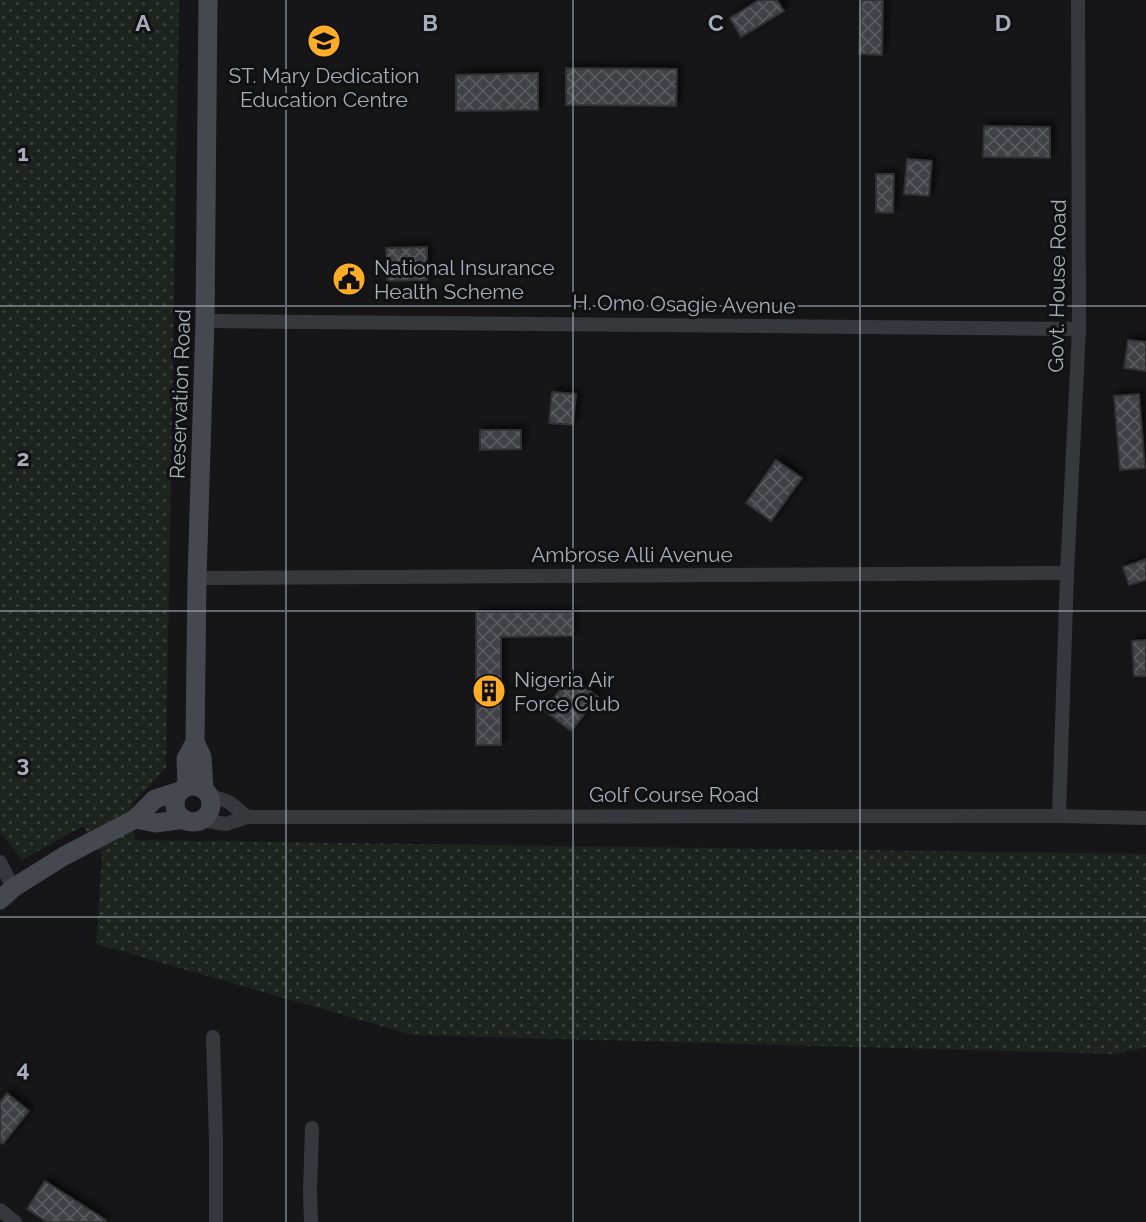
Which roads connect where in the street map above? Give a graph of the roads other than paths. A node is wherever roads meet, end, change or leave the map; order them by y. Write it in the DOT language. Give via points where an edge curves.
graph roads {
  1 [pos="208,0"];
  2 [pos="1078,0"];
  3 [pos="205,321"];
  4 [pos="1079,329"];
  5 [pos="1067,573"];
  6 [pos="197,578"];
  7 [pos="195,791"];
  8 [pos="247,817"];
  9 [pos="1059,817"];
  10 [pos="1146,818"];
  11 [pos="135,819"];
  12 [pos="192,820"];
  13 [pos="0,862"];
  14 [pos="7,894"];
  15 [pos="212,1037"];
  16 [pos="312,1128"];
  17 [pos="0,1210"];
  18 [pos="15,1222"];
  19 [pos="216,1222"];
  20 [pos="310,1222"];
  1 -- 3 [label="street, Reservation Road"];
  2 -- 4 [label="street, Govt. House Road"];
  3 -- 4 [label="street, H. Omo Osagie Avenue"];
  3 -- 6 [label="street, Reservation Road"];
  4 -- 5 [label="street, Govt. House Road"];
  5 -- 6 [label="street, Ambrose Alli Avenue"];
  5 -- 9 [label="street, Govt. House Road"];
  6 -- 7 [label="street, Reservation Road" via="195,742 186,758"];
  7 -- 8 [label="street" via="229,802"];
  7 -- 11 [label="street" via="155,799"];
  7 -- 12 [label="street" via="211,807 205,817"];
  7 -- 12 [label="street" via="177,796 176,809"];
  8 -- 9 [label="street, Golf Course Road"];
  8 -- 12 [label="street, Golf Course Road" via="226,824"];
  9 -- 10 [label="street, Golf Course Road"];
  11 -- 12 [label="street" via="156,823"];
  11 -- 14 [label="street" via="64,856"];
  13 -- 14 [label="street"];
  15 -- 19 [label="street"];
  16 -- 20 [label="street"];
  17 -- 18 [label="street"];
}
